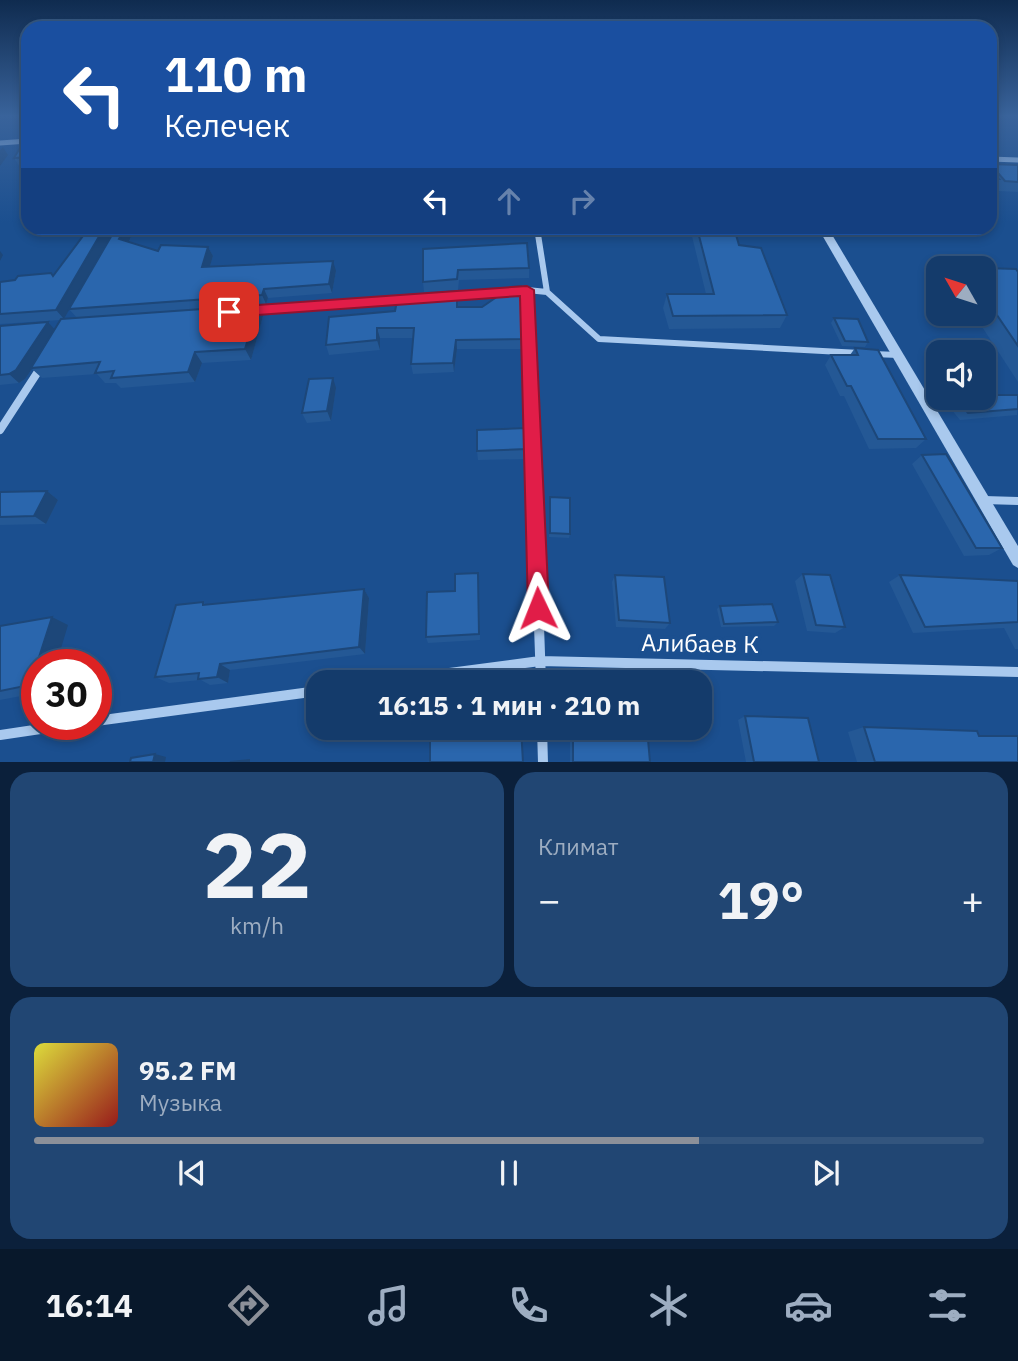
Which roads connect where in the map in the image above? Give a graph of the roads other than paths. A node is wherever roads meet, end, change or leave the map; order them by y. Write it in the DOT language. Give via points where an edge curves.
graph roads {
  1 [pos="997,159"];
  2 [pos="1018,160"];
  3 [pos="538,235"];
  4 [pos="827,235"];
  5 [pos="527,290"];
  6 [pos="547,292"];
  7 [pos="248,311"];
  8 [pos="899,355"];
  9 [pos="44,360"];
  10 [pos="0,430"];
  11 [pos="983,500"];
  12 [pos="1018,501"];
  13 [pos="1018,560"];
  14 [pos="541,661"];
  15 [pos="473,670"];
  16 [pos="541,670"];
  17 [pos="1018,672"];
  18 [pos="306,693"];
  19 [pos="112,720"];
  20 [pos="21,732"];
  21 [pos="0,735"];
  22 [pos="542,740"];
  23 [pos="543,762"];
  1 -- 2 [label="street"];
  3 -- 6 [label="street"];
  4 -- 8 [label="street"];
  5 -- 6 [label="street"];
  5 -- 7 [label="street"];
  5 -- 14 [label="street"];
  6 -- 8 [label="street" via="599,339"];
  8 -- 11 [label="street"];
  9 -- 10 [label="street"];
  11 -- 12 [label="street"];
  11 -- 13 [label="street"];
  14 -- 15 [label="street, Алибаев К"];
  14 -- 16 [label="street"];
  14 -- 17 [label="street, Алибаев К"];
  18 -- 19 [label="street"];
  20 -- 21 [label="street"];
  22 -- 23 [label="street"];
}
